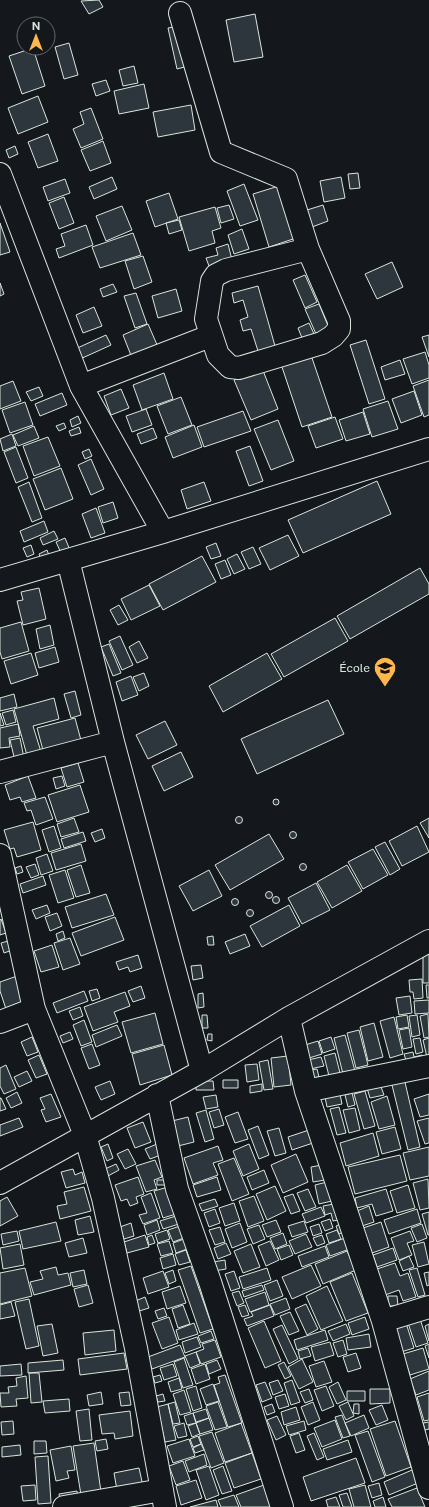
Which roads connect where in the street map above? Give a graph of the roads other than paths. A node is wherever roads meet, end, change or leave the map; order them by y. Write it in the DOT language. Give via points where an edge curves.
graph roads {
  1 [pos="180,13"];
  2 [pos="0,174"];
  3 [pos="308,249"];
  4 [pos="210,336"];
  5 [pos="81,386"];
  6 [pos="429,449"];
  7 [pos="163,532"];
  8 [pos="68,560"];
  9 [pos="0,580"];
  10 [pos="113,742"];
  11 [pos="0,772"];
  12 [pos="0,855"];
  13 [pos="429,941"];
  14 [pos="34,1009"];
  15 [pos="289,1018"];
  16 [pos="0,1022"];
  17 [pos="429,1066"];
  18 [pos="202,1071"];
  19 [pos="306,1091"];
  20 [pos="157,1095"];
  21 [pos="85,1135"];
  22 [pos="0,1183"];
  23 [pos="429,1307"];
  24 [pos="383,1321"];
  25 [pos="429,1488"];
  26 [pos="164,1498"];
  27 [pos="64,1507"];
  28 [pos="282,1507"];
  1 -- 3 [label="street" via="221,152 286,179"];
  2 -- 5 [label="street"];
  3 -- 4 [label="street" via="226,270 216,276 212,281 206,319"];
  3 -- 4 [label="street" via="339,320 339,330 333,336 322,343 239,368 230,367 224,362"];
  4 -- 5 [label="street"];
  5 -- 7 [label="street"];
  6 -- 7 [label="street"];
  7 -- 8 [label="street"];
  8 -- 9 [label="street"];
  8 -- 10 [label="street"];
  10 -- 11 [label="street"];
  10 -- 18 [label="street"];
  12 -- 14 [label="street"];
  13 -- 15 [label="street"];
  14 -- 16 [label="street"];
  14 -- 21 [label="street"];
  15 -- 18 [label="street"];
  15 -- 19 [label="street"];
  17 -- 19 [label="street"];
  18 -- 20 [label="street"];
  19 -- 24 [label="street"];
  20 -- 21 [label="street"];
  20 -- 28 [label="street" via="177,1188"];
  21 -- 22 [label="street"];
  21 -- 26 [label="street" via="103,1198 136,1348"];
  23 -- 24 [label="street"];
  24 -- 25 [label="street"];
  26 -- 27 [label="street"];
}
